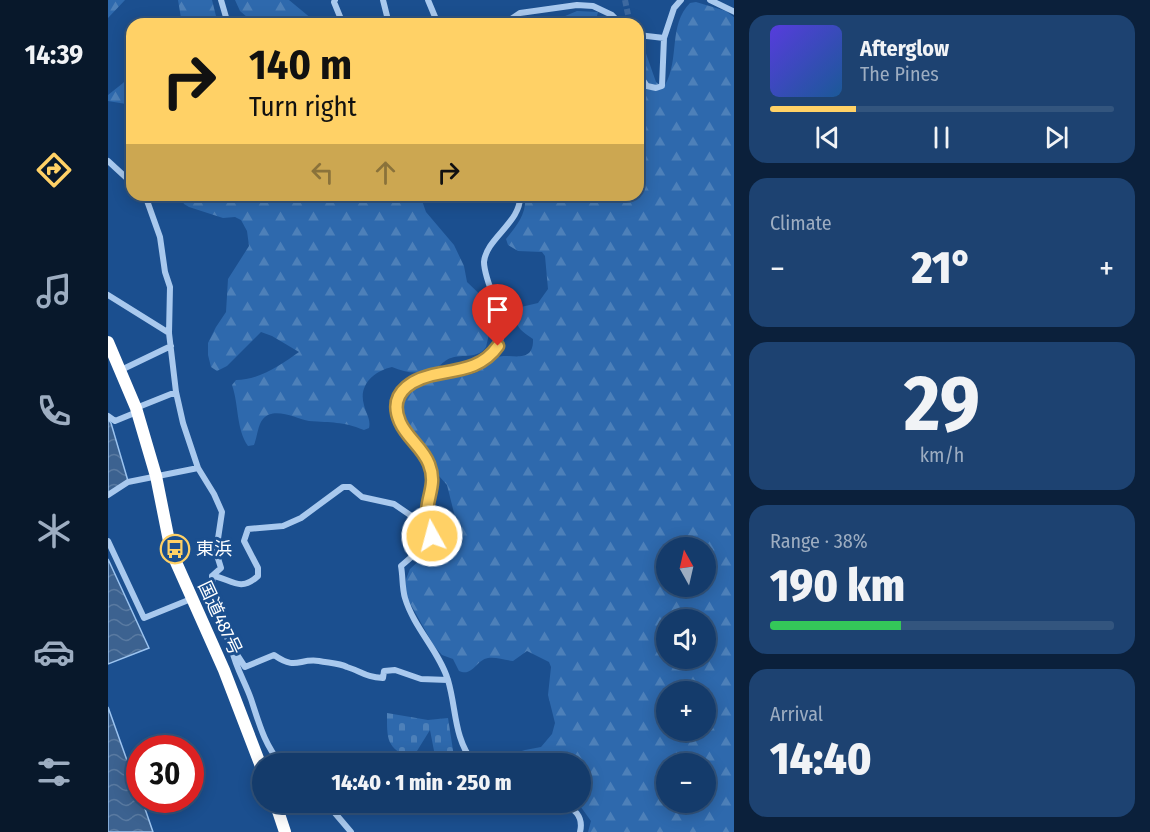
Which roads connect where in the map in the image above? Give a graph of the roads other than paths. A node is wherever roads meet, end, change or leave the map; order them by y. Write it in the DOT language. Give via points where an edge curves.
graph roads {
  1 [pos="221,0"];
  2 [pos="335,0"];
  3 [pos="383,0"];
  4 [pos="428,0"];
  5 [pos="681,0"];
  6 [pos="710,0"];
  7 [pos="734,12"];
  8 [pos="226,18"];
  9 [pos="341,18"];
  10 [pos="388,18"];
  11 [pos="436,18"];
  12 [pos="513,18"];
  13 [pos="615,18"];
  14 [pos="644,36"];
  15 [pos="664,38"];
  16 [pos="644,82"];
  17 [pos="108,161"];
  18 [pos="126,178"];
  19 [pos="147,201"];
  20 [pos="519,201"];
  21 [pos="108,295"];
  22 [pos="169,333"];
  23 [pos="108,342"];
  24 [pos="171,346"];
  25 [pos="121,370"];
  26 [pos="176,392"];
  27 [pos="136,410"];
  28 [pos="108,416"];
  29 [pos="198,468"];
  30 [pos="156,476"];
  31 [pos="108,495"];
  32 [pos="432,536"];
  33 [pos="108,541"];
  34 [pos="212,576"];
  35 [pos="191,599"];
  36 [pos="230,644"];
  37 [pos="448,680"];
  38 [pos="256,753"];
  39 [pos="274,753"];
  40 [pos="467,753"];
  41 [pos="279,813"];
  42 [pos="335,813"];
  43 [pos="578,813"];
  44 [pos="285,832"];
  45 [pos="351,832"];
  46 [pos="580,832"];
  1 -- 8 [label="street"];
  2 -- 9 [label="street"];
  3 -- 10 [label="street"];
  4 -- 11 [label="street"];
  5 -- 15 [label="street" via="674,8"];
  6 -- 7 [label="street"];
  12 -- 13 [label="street" via="520,13 577,6 593,6"];
  14 -- 15 [label="street"];
  15 -- 16 [label="street" via="662,86 647,86"];
  17 -- 18 [label="street"];
  19 -- 22 [label="street" via="160,237 170,287"];
  20 -- 32 [label="street" via="484,263 492,291 501,302 503,321 498,346 491,356 470,368 415,380 398,399 400,422 430,465 433,483 427,513"];
  21 -- 22 [label="street"];
  22 -- 24 [label="street"];
  23 -- 25 [label="highway, 国道487号"];
  24 -- 25 [label="street"];
  24 -- 26 [label="street"];
  25 -- 27 [label="highway, 国道487号"];
  26 -- 27 [label="street"];
  26 -- 29 [label="street"];
  27 -- 28 [label="street" via="115,421"];
  27 -- 30 [label="highway, 国道487号"];
  29 -- 30 [label="street"];
  29 -- 34 [label="street" via="222,512 216,552 221,568"];
  30 -- 31 [label="street" via="128,482"];
  30 -- 35 [label="highway, 国道487号" via="171,551"];
  32 -- 34 [label="street" via="394,504 362,497 350,487 343,487 301,518 283,526 248,529 244,541 258,568 254,580 235,585"];
  32 -- 37 [label="street" via="401,566 403,587 405,599"];
  33 -- 35 [label="street" via="144,618"];
  34 -- 36 [label="street" via="215,612"];
  35 -- 38 [label="highway, 国道487号"];
  36 -- 37 [label="street" via="245,667 274,655 285,663 315,661 346,666 369,677 383,678 384,671 395,670 421,679"];
  36 -- 39 [label="street" via="235,667"];
  37 -- 40 [label="street" via="457,731"];
  41 -- 44 [label="highway"];
  42 -- 45 [label="street"];
  43 -- 46 [label="street"];
}
